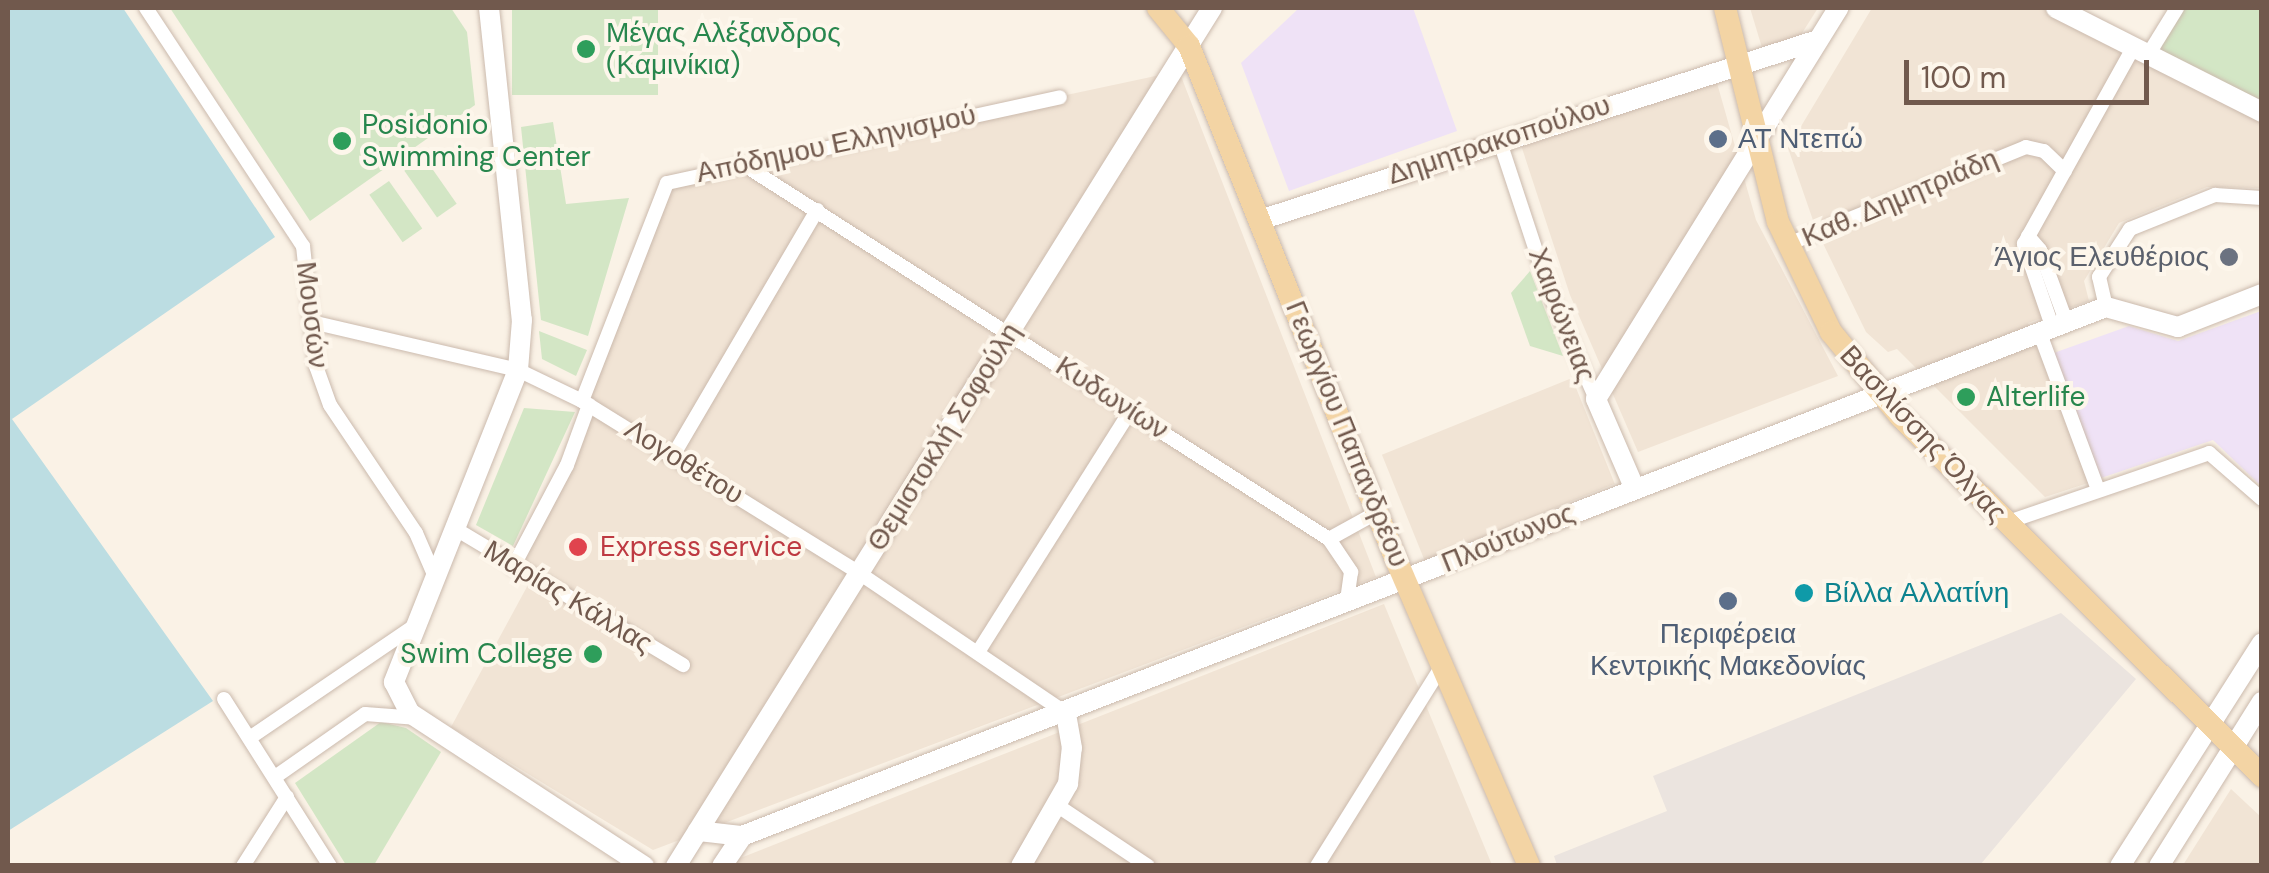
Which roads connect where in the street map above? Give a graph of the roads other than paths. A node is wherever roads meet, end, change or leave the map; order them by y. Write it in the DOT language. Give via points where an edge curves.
graph roads {
  1 [pos="146,8"];
  2 [pos="489,8"];
  3 [pos="1158,8"];
  4 [pos="1212,8"];
  5 [pos="1725,8"];
  6 [pos="1838,8"];
  7 [pos="2056,8"];
  8 [pos="2176,8"];
  9 [pos="1818,40"];
  10 [pos="1189,46"];
  11 [pos="2140,51"];
  12 [pos="1740,63"];
  13 [pos="1060,97"];
  14 [pos="2262,112"];
  15 [pos="1757,138"];
  16 [pos="1499,139"];
  17 [pos="742,164"];
  18 [pos="2065,171"];
  19 [pos="2262,198"];
  20 [pos="816,210"];
  21 [pos="1260,220"];
  22 [pos="1786,245"];
  23 [pos="2262,294"];
  24 [pos="2106,306"];
  25 [pos="316,323"];
  26 [pos="2052,326"];
  27 [pos="1010,331"];
  28 [pos="518,370"];
  29 [pos="1876,391"];
  30 [pos="1596,400"];
  31 [pos="586,403"];
  32 [pos="1131,410"];
  33 [pos="674,454"];
  34 [pos="1634,488"];
  35 [pos="2098,490"];
  36 [pos="2262,499"];
  37 [pos="1378,512"];
  38 [pos="2004,523"];
  39 [pos="454,528"];
  40 [pos="1329,539"];
  41 [pos="513,567"];
  42 [pos="859,573"];
  43 [pos="435,578"];
  44 [pos="1405,579"];
  45 [pos="1347,602"];
  46 [pos="413,627"];
  47 [pos="2262,643"];
  48 [pos="978,652"];
  49 [pos="1444,664"];
  50 [pos="683,665"];
  51 [pos="224,699"];
  52 [pos="2262,702"];
  53 [pos="1066,714"];
  54 [pos="414,715"];
  55 [pos="2207,725"];
  56 [pos="250,737"];
  57 [pos="2232,748"];
  58 [pos="2262,776"];
  59 [pos="275,777"];
  60 [pos="287,797"];
  61 [pos="1058,806"];
  62 [pos="698,830"];
  63 [pos="742,836"];
  64 [pos="243,866"];
  65 [pos="330,866"];
  66 [pos="644,866"];
  67 [pos="676,866"];
  68 [pos="722,866"];
  69 [pos="1020,866"];
  70 [pos="1148,866"];
  71 [pos="1317,866"];
  72 [pos="1529,866"];
  73 [pos="2120,866"];
  74 [pos="2159,866"];
  1 -- 25 [label="street, Μουσών" via="304,246"];
  2 -- 28 [label="main road, Μαρίας Κάλλας" via="522,320"];
  3 -- 10 [label="main road, Γεωργίου Παπανδρέου"];
  4 -- 10 [label="main road, Θεμιστοκλή Σοφούλη"];
  5 -- 12 [label="main road, Βασιλίσσης Όλγας"];
  6 -- 9 [label="main road"];
  7 -- 11 [label="main road"];
  8 -- 11 [label="street"];
  9 -- 12 [label="main road, Δημητρακοπούλου"];
  9 -- 15 [label="main road"];
  10 -- 21 [label="main road, Γεωργίου Παπανδρέου"];
  10 -- 27 [label="main road, Θεμιστοκλή Σοφούλη"];
  11 -- 14 [label="main road"];
  11 -- 18 [label="street"];
  12 -- 15 [label="main road, Βασιλίσσης Όλγας"];
  12 -- 16 [label="main road, Δημητρακοπούλου"];
  13 -- 17 [label="street, Απόδημου Ελληνισμού"];
  15 -- 22 [label="main road, Βασιλίσσης Όλγας"];
  15 -- 30 [label="main road"];
  16 -- 21 [label="main road, Δημητρακοπούλου"];
  16 -- 30 [label="street, Χαιρώνειας" via="1552,299"];
  17 -- 20 [label="street, Κυδωνίων"];
  17 -- 31 [label="street, Απόδημου Ελληνισμού" via="677,178 660,190"];
  18 -- 22 [label="street, Καθ. Δημητριάδη" via="2044,151 2026,147"];
  18 -- 26 [label="street" via="2024,253"];
  19 -- 24 [label="street" via="2215,194 2130,229 2099,277"];
  20 -- 27 [label="street, Κυδωνίων"];
  20 -- 33 [label="street"];
  21 -- 37 [label="main road, Γεωργίου Παπανδρέου"];
  22 -- 29 [label="main road, Βασιλίσσης Όλγας" via="1830,332"];
  23 -- 24 [label="main road" via="2178,327"];
  24 -- 26 [label="main road, Πλούτωνος"];
  25 -- 28 [label="street, Λογοθέτου"];
  25 -- 43 [label="street, Μουσών" via="316,366 330,405 416,533"];
  26 -- 29 [label="main road, Πλούτωνος"];
  26 -- 35 [label="street"];
  27 -- 32 [label="street, Κυδωνίων"];
  27 -- 42 [label="main road, Θεμιστοκλή Σοφούλη"];
  28 -- 31 [label="street, Λογοθέτου"];
  28 -- 39 [label="main road, Μαρίας Κάλλας"];
  29 -- 34 [label="main road, Πλούτωνος"];
  29 -- 38 [label="main road, Βασιλίσσης Όλγας"];
  30 -- 34 [label="main road, Χαιρώνειας"];
  31 -- 33 [label="street, Λογοθέτου"];
  31 -- 41 [label="street" via="567,465"];
  32 -- 40 [label="street, Κυδωνίων"];
  32 -- 48 [label="street"];
  33 -- 42 [label="street, Λογοθέτου"];
  34 -- 44 [label="main road, Πλούτωνος"];
  35 -- 36 [label="street" via="2208,453"];
  35 -- 38 [label="street"];
  37 -- 40 [label="street"];
  37 -- 44 [label="main road, Γεωργίου Παπανδρέου"];
  38 -- 55 [label="main road, Βασιλίσσης Όλγας"];
  39 -- 41 [label="street, Μαρίας Κάλλας"];
  39 -- 43 [label="main road, Μαρίας Κάλλας"];
  40 -- 45 [label="street" via="1351,572"];
  41 -- 50 [label="street, Μαρίας Κάλλας"];
  42 -- 48 [label="street, Λογοθέτου"];
  42 -- 62 [label="main road, Θεμιστοκλή Σοφούλη"];
  43 -- 46 [label="main road, Μαρίας Κάλλας"];
  44 -- 45 [label="main road, Πλούτωνος"];
  44 -- 49 [label="main road, Γεωργίου Παπανδρέου"];
  45 -- 53 [label="main road, Πλούτωνος"];
  46 -- 54 [label="main road, Μαρίας Κάλλας" via="394,682"];
  46 -- 56 [label="street"];
  47 -- 55 [label="main road"];
  48 -- 53 [label="street, Λογοθέτου"];
  49 -- 71 [label="street"];
  49 -- 72 [label="main road, Γεωργίου Παπανδρέου"];
  51 -- 56 [label="street"];
  52 -- 57 [label="main road"];
  53 -- 61 [label="main road" via="1072,768"];
  53 -- 63 [label="main road, Πλούτωνος"];
  54 -- 59 [label="street" via="365,714"];
  54 -- 66 [label="main road"];
  55 -- 57 [label="main road, Βασιλίσσης Όλγας"];
  55 -- 73 [label="main road"];
  56 -- 59 [label="street"];
  57 -- 58 [label="main road, Βασιλίσσης Όλγας"];
  57 -- 74 [label="main road"];
  59 -- 60 [label="street"];
  60 -- 64 [label="street"];
  60 -- 65 [label="street"];
  61 -- 69 [label="main road"];
  61 -- 70 [label="street"];
  62 -- 63 [label="main road, Πλούτωνος"];
  62 -- 67 [label="main road, Θεμιστοκλή Σοφούλη"];
  63 -- 68 [label="main road"];
}
